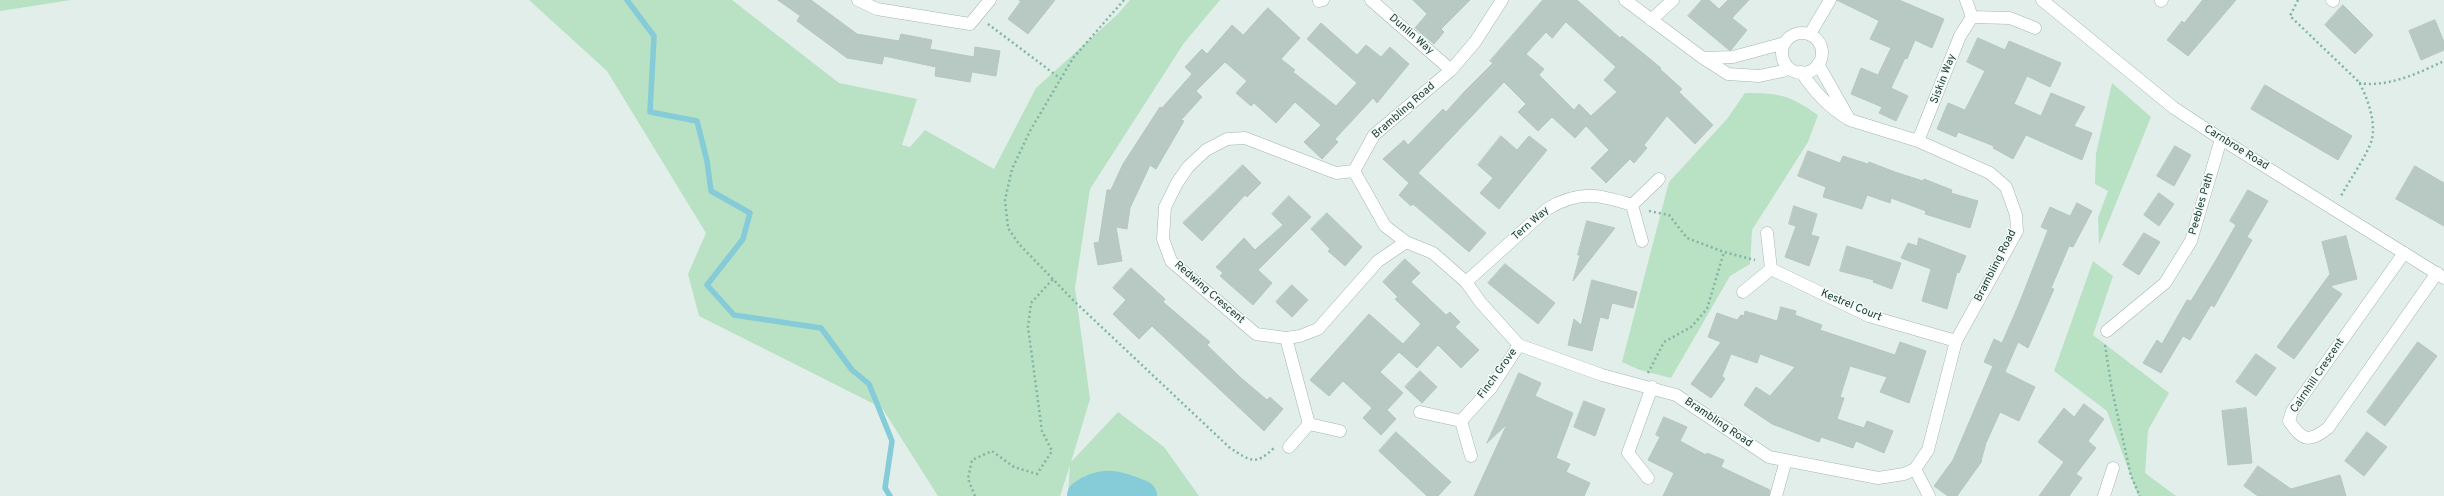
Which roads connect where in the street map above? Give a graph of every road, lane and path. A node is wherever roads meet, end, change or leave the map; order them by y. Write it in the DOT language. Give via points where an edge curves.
graph roads {
  1 [pos="858,0"];
  2 [pos="990,0"];
  3 [pos="1124,0"];
  4 [pos="1371,0"];
  5 [pos="1502,0"];
  6 [pos="1625,0"];
  7 [pos="1673,0"];
  8 [pos="1830,0"];
  9 [pos="1966,0"];
  10 [pos="2042,0"];
  11 [pos="2298,0"];
  12 [pos="978,17"];
  13 [pos="1972,17"];
  14 [pos="1651,20"];
  15 [pos="2035,28"];
  16 [pos="1810,34"];
  17 [pos="1785,43"];
  18 [pos="1703,58"];
  19 [pos="2444,61"];
  20 [pos="1818,64"];
  21 [pos="1788,67"];
  22 [pos="1451,70"];
  23 [pos="1801,72"];
  24 [pos="1061,79"];
  25 [pos="2359,82"];
  26 [pos="1850,120"];
  27 [pos="2221,140"];
  28 [pos="1918,142"];
  29 [pos="1354,171"];
  30 [pos="1659,179"];
  31 [pos="1632,205"];
  32 [pos="2334,209"];
  33 [pos="1767,233"];
  34 [pos="1642,241"];
  35 [pos="1406,242"];
  36 [pos="1724,252"];
  37 [pos="2404,253"];
  38 [pos="1771,269"];
  39 [pos="2440,275"];
  40 [pos="1053,279"];
  41 [pos="1466,282"];
  42 [pos="1743,292"];
  43 [pos="2107,331"];
  44 [pos="1286,338"];
  45 [pos="1956,341"];
  46 [pos="1519,345"];
  47 [pos="1648,386"];
  48 [pos="1420,412"];
  49 [pos="1461,421"];
  50 [pos="1309,424"];
  51 [pos="1340,431"];
  52 [pos="1288,447"];
  53 [pos="1470,456"];
  54 [pos="1786,460"];
  55 [pos="2112,468"];
  56 [pos="1915,469"];
  57 [pos="1648,478"];
  58 [pos="975,496"];
  59 [pos="1776,496"];
  60 [pos="1929,496"];
  61 [pos="2104,496"];
  62 [pos="2140,496"];
  1 -- 12 [label="street" via="877,9 970,24"];
  2 -- 12 [label="street"];
  3 -- 24 [label="path" via="1074,58"];
  4 -- 22 [label="street, Dunlin Way"];
  5 -- 22 [label="street, Brambling Road" via="1475,42"];
  6 -- 14 [label="street"];
  7 -- 14 [label="street"];
  8 -- 16 [label="street"];
  9 -- 13 [label="street"];
  10 -- 27 [label="street, Carnbroe Road" via="2174,108"];
  11 -- 25 [label="path" via="2290,16"];
  12 -- 24 [label="path"];
  13 -- 15 [label="street" via="2010,18"];
  13 -- 28 [label="street, Siskin Way" via="1960,36"];
  14 -- 18 [label="street"];
  16 -- 17 [label="street" via="1798,33"];
  16 -- 20 [label="street" via="1821,47 1822,54"];
  17 -- 18 [label="street" via="1733,57"];
  17 -- 21 [label="street" via="1783,58"];
  18 -- 21 [label="street" via="1728,74 1759,76"];
  19 -- 25 [label="path" via="2415,75 2369,85"];
  20 -- 23 [label="street" via="1813,69"];
  20 -- 26 [label="street"];
  21 -- 23 [label="street"];
  22 -- 29 [label="street, Brambling Road" via="1374,135"];
  23 -- 26 [label="street, Brambling Road" via="1826,103"];
  24 -- 40 [label="path" via="1030,131 1012,169 1005,200 1008,228 1018,244"];
  25 -- 32 [label="path" via="2366,96 2372,139"];
  26 -- 28 [label="street, Brambling Road"];
  27 -- 32 [label="street, Carnbroe Road"];
  27 -- 43 [label="street, Peebles Path" via="2191,241 2164,283"];
  28 -- 45 [label="street, Brambling Road" via="1990,173 2006,187 2016,215 2017,231"];
  29 -- 35 [label="street, Brambling Road" via="1385,226"];
  29 -- 44 [label="street, Redwing Crescent" via="1336,173 1245,138 1227,139 1206,150 1188,167 1165,206 1163,240 1171,261 1256,334"];
  30 -- 31 [label="street"];
  31 -- 34 [label="street"];
  31 -- 36 [label="path" via="1669,215 1687,238"];
  31 -- 41 [label="street, Tern Way" via="1609,198 1578,195 1560,201 1547,209"];
  32 -- 37 [label="street, Carnbroe Road"];
  33 -- 38 [label="street"];
  35 -- 41 [label="street, Brambling Road" via="1433,253"];
  35 -- 44 [label="street, Redwing Crescent" via="1378,261 1318,329"];
  36 -- 38 [label="path" via="1758,261"];
  36 -- 47 [label="path" via="1706,309 1691,327 1664,342 1653,360"];
  37 -- 39 [label="street, Carnbroe Road"];
  37 -- 39 [label="street, Cairnhill Crescent" via="2292,411 2289,421 2304,438 2314,439 2328,428"];
  38 -- 42 [label="street"];
  38 -- 45 [label="street, Kestrel Court" via="1868,316"];
  40 -- 52 [label="path" via="1230,448 1250,460 1260,460 1283,441"];
  40 -- 58 [label="path" via="1031,303 1028,327 1042,431 1052,451 1037,474 1014,467 992,451 972,460 968,479"];
  41 -- 46 [label="street, Brambling Road" via="1481,303"];
  43 -- 62 [label="path" via="2105,348 2112,390 2131,476"];
  44 -- 50 [label="street"];
  45 -- 56 [label="street, Brambling Road" via="1928,450"];
  46 -- 47 [label="street, Brambling Road" via="1602,374"];
  46 -- 49 [label="street, Finch Grove" via="1491,388"];
  47 -- 54 [label="street, Brambling Road" via="1676,395 1769,457"];
  47 -- 57 [label="street" via="1628,453"];
  48 -- 49 [label="street"];
  49 -- 53 [label="street"];
  50 -- 51 [label="street"];
  50 -- 52 [label="street"];
  54 -- 56 [label="street, Brambling Road" via="1878,478 1904,474"];
  54 -- 59 [label="street"];
  55 -- 61 [label="street"];
  56 -- 60 [label="street"];
}
